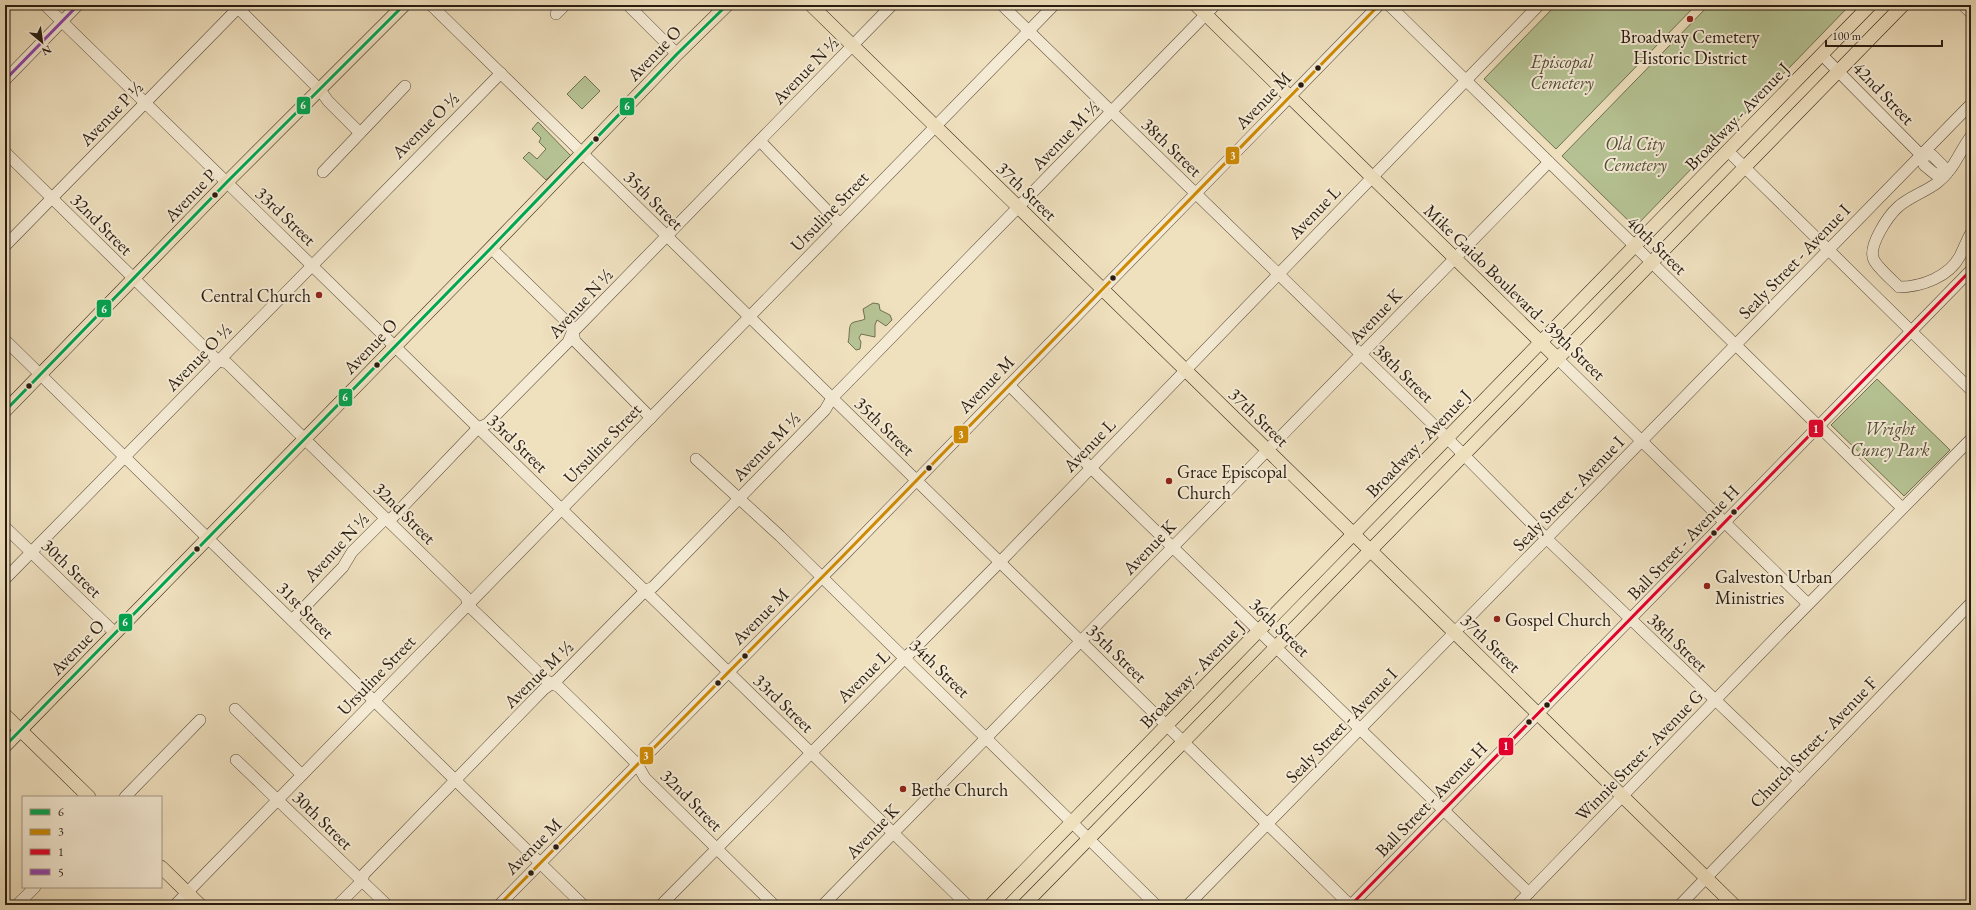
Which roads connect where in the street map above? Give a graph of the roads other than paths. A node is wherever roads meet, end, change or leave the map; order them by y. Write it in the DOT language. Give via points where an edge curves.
graph roads {
  1 [pos="45,5"];
  2 [pos="78,5"];
  3 [pos="404,5"];
  4 [pos="431,5"];
  5 [pos="565,5"];
  6 [pos="628,5"];
  7 [pos="727,5"];
  8 [pos="811,5"];
  9 [pos="892,5"];
  10 [pos="1002,5"];
  11 [pos="1054,5"];
  12 [pos="1196,5"];
  13 [pos="1215,5"];
  14 [pos="1379,5"];
  15 [pos="1389,5"];
  16 [pos="1539,5"];
  17 [pos="1870,5"];
  18 [pos="1903,5"];
  19 [pos="1963,5"];
  20 [pos="238,6"];
  21 [pos="1971,13"];
  22 [pos="556,14"];
  23 [pos="1206,15"];
  24 [pos="62,22"];
  25 [pos="1029,31"];
  26 [pos="852,46"];
  27 [pos="677,54"];
  28 [pos="1822,54"];
  29 [pos="1838,71"];
  30 [pos="500,73"];
  31 [pos="5,80"];
  32 [pos="1466,81"];
  33 [pos="404,86"];
  34 [pos="320,90"];
  35 [pos="1290,97"];
  36 [pos="145,102"];
  37 [pos="1971,104"];
  38 [pos="1111,112"];
  39 [pos="936,126"];
  40 [pos="360,133"];
  41 [pos="1971,136"];
  42 [pos="760,141"];
  43 [pos="1728,151"];
  44 [pos="5,152"];
  45 [pos="582,153"];
  46 [pos="1921,155"];
  47 [pos="1549,162"];
  48 [pos="1745,167"];
  49 [pos="323,172"];
  50 [pos="1947,173"];
  51 [pos="1372,177"];
  52 [pos="227,182"];
  53 [pos="1195,193"];
  54 [pos="52,198"];
  55 [pos="1018,207"];
  56 [pos="840,224"];
  57 [pos="1971,233"];
  58 [pos="666,236"];
  59 [pos="5,246"];
  60 [pos="1635,247"];
  61 [pos="491,248"];
  62 [pos="1829,250"];
  63 [pos="1455,259"];
  64 [pos="1652,263"];
  65 [pos="312,265"];
  66 [pos="1971,270"];
  67 [pos="1278,274"];
  68 [pos="134,279"];
  69 [pos="1102,289"];
  70 [pos="749,317"];
  71 [pos="1912,331"];
  72 [pos="572,333"];
  73 [pos="5,340"];
  74 [pos="1541,343"];
  75 [pos="1736,345"];
  76 [pos="394,347"];
  77 [pos="1361,355"];
  78 [pos="1558,359"];
  79 [pos="218,361"];
  80 [pos="1185,370"];
  81 [pos="41,375"];
  82 [pos="1008,385"];
  83 [pos="1971,390"];
  84 [pos="832,398"];
  85 [pos="5,411"];
  86 [pos="651,418"];
  87 [pos="1819,427"];
  88 [pos="478,428"];
  89 [pos="1448,438"];
  90 [pos="305,439"];
  91 [pos="1971,439"];
  92 [pos="1642,441"];
  93 [pos="1268,450"];
  94 [pos="1464,455"];
  95 [pos="125,456"];
  96 [pos="696,459"];
  97 [pos="1091,468"];
  98 [pos="916,480"];
  99 [pos="740,498"];
  100 [pos="1902,508"];
  101 [pos="561,510"];
  102 [pos="387,519"];
  103 [pos="1726,523"];
  104 [pos="5,527"];
  105 [pos="1355,534"];
  106 [pos="208,538"];
  107 [pos="1547,538"];
  108 [pos="1173,547"];
  109 [pos="1371,550"];
  110 [pos="31,552"];
  111 [pos="1000,562"];
  112 [pos="822,577"];
  113 [pos="5,579"];
  114 [pos="645,591"];
  115 [pos="1971,603"];
  116 [pos="1808,604"];
  117 [pos="468,605"];
  118 [pos="292,620"];
  119 [pos="1630,620"];
  120 [pos="1259,631"];
  121 [pos="115,633"];
  122 [pos="1455,633"];
  123 [pos="1081,642"];
  124 [pos="1276,648"];
  125 [pos="904,658"];
  126 [pos="728,672"];
  127 [pos="551,684"];
  128 [pos="375,700"];
  129 [pos="1715,700"];
  130 [pos="236,709"];
  131 [pos="1538,713"];
  132 [pos="5,715"];
  133 [pos="200,720"];
  134 [pos="1167,726"];
  135 [pos="1360,729"];
  136 [pos="20,730"];
  137 [pos="986,738"];
  138 [pos="1184,742"];
  139 [pos="5,746"];
  140 [pos="811,753"];
  141 [pos="236,760"];
  142 [pos="638,764"];
  143 [pos="302,775"];
  144 [pos="455,780"];
  145 [pos="1800,781"];
  146 [pos="88,796"];
  147 [pos="126,796"];
  148 [pos="1622,798"];
  149 [pos="277,800"];
  150 [pos="1443,810"];
  151 [pos="1072,822"];
  152 [pos="1268,824"];
  153 [pos="893,833"];
  154 [pos="1090,838"];
  155 [pos="716,848"];
  156 [pos="540,863"];
  157 [pos="162,868"];
  158 [pos="1706,878"];
  159 [pos="362,881"];
  160 [pos="34,888"];
  161 [pos="187,892"];
  162 [pos="1529,893"];
  163 [pos="17,905"];
  164 [pos="175,905"];
  165 [pos="200,905"];
  166 [pos="338,905"];
  167 [pos="387,905"];
  168 [pos="499,905"];
  169 [pos="583,905"];
  170 [pos="661,905"];
  171 [pos="774,905"];
  172 [pos="823,905"];
  173 [pos="967,905"];
  174 [pos="991,905"];
  175 [pos="1024,905"];
  176 [pos="1156,905"];
  177 [pos="1188,905"];
  178 [pos="1350,905"];
  179 [pos="1517,905"];
  180 [pos="1680,905"];
  181 [pos="1734,905"];
  1 -- 24 [label="street, 33rd Street"];
  2 -- 24 [label="street"];
  3 -- 34 [label="main road, Avenue P"];
  4 -- 30 [label="street, 35th Street"];
  5 -- 22 [label="street"];
  6 -- 27 [label="street"];
  7 -- 27 [label="main road, Avenue O"];
  8 -- 26 [label="main road, 37th Street"];
  9 -- 26 [label="street, Avenue N ½"];
  10 -- 25 [label="street, 38th Street"];
  11 -- 25 [label="street, Ursuline Street"];
  12 -- 23 [label="main road, Mike Gaido Boulevard - 39th Street"];
  13 -- 23 [label="street, Avenue M ½"];
  14 -- 35 [label="street, Avenue M"];
  15 -- 32 [label="street, 40th Street"];
  16 -- 32 [label="street, Avenue L"];
  17 -- 28 [label="main road, Broadway - Avenue J"];
  18 -- 29 [label="main road"];
  19 -- 21 [label="street"];
  20 -- 34 [label="street"];
  20 -- 36 [label="street, Avenue P ½"];
  23 -- 35 [label="main road, Mike Gaido Boulevard - 39th Street"];
  23 -- 38 [label="street, Avenue M ½"];
  24 -- 31 [label="street"];
  24 -- 36 [label="street, 33rd Street"];
  25 -- 38 [label="street, 38th Street"];
  25 -- 39 [label="street, Ursuline Street"];
  26 -- 39 [label="main road, 37th Street"];
  26 -- 42 [label="street, Avenue N ½"];
  27 -- 45 [label="main road, Avenue O"];
  28 -- 29 [label="street, 42nd Street"];
  28 -- 43 [label="main road, Broadway - Avenue J"];
  29 -- 46 [label="street, 42nd Street"];
  29 -- 48 [label="main road"];
  30 -- 45 [label="street, 35th Street"];
  30 -- 65 [label="street, Avenue O ½"];
  32 -- 47 [label="street, 40th Street"];
  32 -- 51 [label="street, Avenue L"];
  33 -- 40 [label="street"];
  34 -- 40 [label="street"];
  34 -- 52 [label="main road, Avenue P"];
  35 -- 51 [label="main road, Mike Gaido Boulevard - 39th Street"];
  35 -- 53 [label="street, Avenue M"];
  36 -- 52 [label="street, 33rd Street"];
  36 -- 54 [label="street, Avenue P ½"];
  37 -- 46 [label="street, Sealy Street - Avenue I"];
  38 -- 53 [label="street, 38th Street"];
  38 -- 55 [label="street, Avenue M ½"];
  39 -- 55 [label="main road, 37th Street"];
  39 -- 56 [label="street, Ursuline Street"];
  40 -- 49 [label="street"];
  41 -- 50 [label="street"];
  42 -- 56 [label="street"];
  42 -- 58 [label="street, Avenue N ½"];
  43 -- 48 [label="street"];
  43 -- 60 [label="main road, Broadway - Avenue J"];
  44 -- 54 [label="street, 32nd Street"];
  45 -- 58 [label="street, 35th Street"];
  45 -- 61 [label="main road, Avenue O"];
  46 -- 50 [label="street, 42nd Street" via="1932,155 1944,166"];
  46 -- 62 [label="street, Sealy Street - Avenue I"];
  47 -- 60 [label="street, 40th Street"];
  47 -- 63 [label="street, Avenue K"];
  48 -- 62 [label="street"];
  48 -- 64 [label="main road"];
  50 -- 57 [label="street" via="1937,183 1898,207 1874,244 1874,261 1898,287 1912,288 1953,266"];
  51 -- 63 [label="main road, Mike Gaido Boulevard - 39th Street"];
  51 -- 67 [label="street, Avenue L"];
  52 -- 65 [label="street, 33rd Street"];
  52 -- 68 [label="main road, Avenue P"];
  53 -- 67 [label="street, 38th Street"];
  53 -- 69 [label="street, Avenue M"];
  54 -- 59 [label="street, Avenue P ½"];
  54 -- 68 [label="street, 32nd Street"];
  55 -- 69 [label="main road, 37th Street"];
  55 -- 84 [label="street, Avenue M ½"];
  56 -- 70 [label="street, Ursuline Street"];
  58 -- 70 [label="street, 35th Street"];
  58 -- 72 [label="street, Avenue N ½"];
  60 -- 64 [label="street, 40th Street"];
  60 -- 74 [label="main road, Broadway - Avenue J"];
  61 -- 72 [label="street" via="571,326"];
  61 -- 76 [label="main road, Avenue O"];
  62 -- 71 [label="street"];
  62 -- 75 [label="street, Sealy Street - Avenue I"];
  63 -- 74 [label="main road, Mike Gaido Boulevard - 39th Street"];
  63 -- 77 [label="street, Avenue K"];
  64 -- 75 [label="street, 40th Street"];
  64 -- 78 [label="main road"];
  65 -- 76 [label="street, 33rd Street"];
  65 -- 79 [label="street, Avenue O ½"];
  66 -- 71 [label="street, Ball Street - Avenue H"];
  67 -- 77 [label="street, 38th Street"];
  67 -- 80 [label="street, Avenue L"];
  68 -- 79 [label="street, 32nd Street"];
  68 -- 81 [label="main road, Avenue P"];
  69 -- 80 [label="main road, 37th Street"];
  69 -- 82 [label="street, Avenue M"];
  70 -- 84 [label="street, 35th Street"];
  70 -- 86 [label="street, Ursuline Street"];
  71 -- 83 [label="street"];
  71 -- 87 [label="street, Ball Street - Avenue H"];
  72 -- 86 [label="street" via="575,341"];
  72 -- 88 [label="street, Avenue N ½" via="568,342 487,424"];
  73 -- 81 [label="street, 31st Street"];
  74 -- 78 [label="main road, Mike Gaido Boulevard - 39th Street"];
  74 -- 89 [label="main road, Broadway - Avenue J"];
  75 -- 87 [label="street, 40th Street"];
  75 -- 92 [label="street, Sealy Street - Avenue I"];
  76 -- 88 [label="street, 33rd Street"];
  76 -- 90 [label="main road, Avenue O"];
  77 -- 89 [label="street, 38th Street"];
  77 -- 93 [label="street, Avenue K"];
  78 -- 92 [label="street, Mike Gaido Boulevard - 39th Street"];
  78 -- 94 [label="main road"];
  79 -- 90 [label="street, 32nd Street" via="227,362"];
  79 -- 95 [label="street, Avenue O ½"];
  80 -- 93 [label="main road, 37th Street"];
  80 -- 97 [label="street, Avenue L"];
  81 -- 85 [label="main road, Avenue P"];
  81 -- 95 [label="street, 31st Street"];
  82 -- 97 [label="street, 36th Street"];
  82 -- 98 [label="street, Avenue M"];
  84 -- 98 [label="street, 35th Street"];
  84 -- 99 [label="street, Avenue M ½" via="828,407"];
  86 -- 101 [label="street, Ursuline Street"];
  87 -- 100 [label="street, 40th Street"];
  87 -- 103 [label="street, Ball Street - Avenue H"];
  88 -- 101 [label="street, 33rd Street"];
  88 -- 102 [label="street, Avenue N ½" via="392,518"];
  89 -- 94 [label="street, 38th Street"];
  89 -- 105 [label="main road, Broadway - Avenue J"];
  90 -- 102 [label="street, 32nd Street"];
  90 -- 106 [label="main road, Avenue O"];
  91 -- 100 [label="street, Winnie Street - Avenue G"];
  92 -- 103 [label="street, Mike Gaido Boulevard - 39th Street"];
  92 -- 107 [label="street, Sealy Street - Avenue I"];
  93 -- 105 [label="main road, 37th Street"];
  93 -- 108 [label="street, Avenue K"];
  94 -- 107 [label="street, 38th Street"];
  94 -- 109 [label="main road"];
  95 -- 106 [label="street, 31st Street"];
  95 -- 110 [label="street, Avenue O ½"];
  96 -- 99 [label="street, 34th Street"];
  97 -- 108 [label="street, 36th Street"];
  97 -- 111 [label="street, Avenue L"];
  98 -- 111 [label="street, 35th Street"];
  98 -- 112 [label="street, Avenue M"];
  99 -- 112 [label="street, 34th Street"];
  99 -- 114 [label="street, Avenue M ½" via="653,587"];
  100 -- 116 [label="street, Winnie Street - Avenue G"];
  101 -- 114 [label="street, 33rd Street"];
  101 -- 117 [label="street, Ursuline Street"];
  102 -- 117 [label="street, 32nd Street" via="466,597"];
  102 -- 118 [label="street, Avenue N ½" via="383,520 352,552 343,567"];
  103 -- 116 [label="street, Mike Gaido Boulevard - 39th Street"];
  103 -- 119 [label="street, Ball Street - Avenue H"];
  104 -- 110 [label="street, 30th Street"];
  105 -- 109 [label="main road, 37th Street"];
  105 -- 120 [label="main road, Broadway - Avenue J"];
  106 -- 118 [label="street, 31st Street"];
  106 -- 121 [label="main road, Avenue O"];
  107 -- 119 [label="street, 38th Street"];
  107 -- 122 [label="street, Sealy Street - Avenue I"];
  108 -- 120 [label="street, 36th Street"];
  108 -- 123 [label="street, Avenue K"];
  109 -- 122 [label="main road, 37th Street"];
  109 -- 124 [label="main road"];
  110 -- 113 [label="street, Avenue O ½"];
  110 -- 121 [label="street, 30th Street"];
  111 -- 123 [label="street, 35th Street"];
  111 -- 125 [label="street, Avenue L"];
  112 -- 125 [label="street, 34th Street"];
  112 -- 126 [label="street, Avenue M"];
  114 -- 126 [label="street, 33rd Street"];
  114 -- 127 [label="street, Avenue M ½"];
  115 -- 145 [label="street, Church Street - Avenue F"];
  116 -- 129 [label="street, Winnie Street - Avenue G"];
  117 -- 127 [label="street, 32nd Street"];
  117 -- 128 [label="street, Ursuline Street"];
  118 -- 128 [label="street, 31st Street"];
  119 -- 129 [label="street, 38th Street"];
  119 -- 131 [label="street, Ball Street - Avenue H"];
  120 -- 124 [label="street, 36th Street"];
  120 -- 134 [label="main road, Broadway - Avenue J"];
  121 -- 136 [label="main road, Avenue O"];
  122 -- 131 [label="main road, 37th Street"];
  122 -- 135 [label="street, Sealy Street - Avenue I"];
  123 -- 134 [label="street, 35th Street"];
  123 -- 137 [label="street, Avenue K"];
  124 -- 135 [label="street, 36th Street"];
  124 -- 138 [label="main road"];
  125 -- 137 [label="street, 34th Street"];
  125 -- 140 [label="street, Avenue L"];
  126 -- 140 [label="street, 33rd Street"];
  126 -- 142 [label="street, Avenue M"];
  127 -- 142 [label="street, 32nd Street" via="559,687"];
  127 -- 144 [label="street, Avenue M ½"];
  128 -- 143 [label="street, Ursuline Street"];
  128 -- 144 [label="street, 31st Street"];
  129 -- 145 [label="street, 38th Street"];
  129 -- 148 [label="street, Winnie Street - Avenue G"];
  130 -- 143 [label="street"];
  131 -- 148 [label="main road, 37th Street"];
  131 -- 150 [label="street, Ball Street - Avenue H"];
  132 -- 136 [label="main road"];
  133 -- 147 [label="street"];
  134 -- 138 [label="street, 35th Street"];
  134 -- 151 [label="main road, Broadway - Avenue J"];
  135 -- 150 [label="street, 36th Street"];
  135 -- 152 [label="street, Sealy Street - Avenue I"];
  136 -- 139 [label="main road, Avenue O"];
  136 -- 146 [label="main road"];
  137 -- 151 [label="street, 34th Street"];
  137 -- 153 [label="street, Avenue K"];
  138 -- 152 [label="street, 35th Street"];
  138 -- 154 [label="main road"];
  140 -- 153 [label="street, 33rd Street"];
  140 -- 155 [label="street, Avenue L"];
  141 -- 149 [label="street, 30th Street"];
  142 -- 155 [label="street, 32nd Street" via="646,778"];
  142 -- 156 [label="street, Avenue M"];
  143 -- 149 [label="street, Ursuline Street"];
  144 -- 156 [label="street, 31st Street"];
  144 -- 159 [label="street, Avenue M ½" via="364,874"];
  145 -- 158 [label="street, Church Street - Avenue F"];
  148 -- 158 [label="main road, 37th Street"];
  148 -- 162 [label="street, Winnie Street - Avenue G"];
  149 -- 159 [label="street, 30th Street"];
  149 -- 161 [label="street, Ursuline Street"];
  150 -- 162 [label="street, 36th Street"];
  150 -- 178 [label="street, Ball Street - Avenue H"];
  151 -- 154 [label="street, 34th Street"];
  151 -- 174 [label="main road, Broadway - Avenue J"];
  152 -- 177 [label="street, Sealy Street - Avenue I"];
  152 -- 178 [label="street, 35th Street"];
  153 -- 172 [label="street, Avenue K"];
  153 -- 173 [label="street, 33rd Street"];
  154 -- 175 [label="main road"];
  154 -- 176 [label="street, 34th Street"];
  155 -- 170 [label="street, Avenue L"];
  155 -- 171 [label="street, 32nd Street"];
  156 -- 168 [label="street, Avenue M"];
  156 -- 169 [label="street, 31st Street"];
  157 -- 161 [label="main road"];
  158 -- 180 [label="street, Church Street - Avenue F"];
  158 -- 181 [label="main road, 37th Street"];
  159 -- 166 [label="street, Avenue M ½"];
  159 -- 167 [label="street, 30th Street"];
  160 -- 163 [label="street"];
  161 -- 164 [label="street, Ursuline Street"];
  161 -- 165 [label="main road"];
  162 -- 179 [label="street, Winnie Street - Avenue G"];
}
